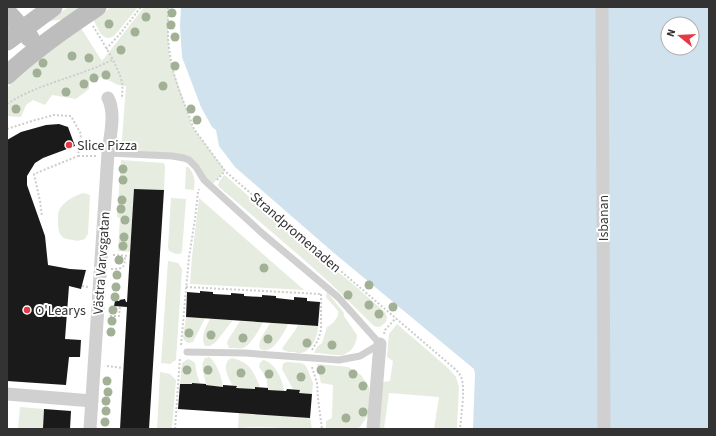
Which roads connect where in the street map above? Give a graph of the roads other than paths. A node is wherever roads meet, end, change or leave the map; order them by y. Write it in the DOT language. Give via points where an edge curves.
graph roads {
  1 [pos="602,7"];
  2 [pos="40,10"];
  3 [pos="7,12"];
  4 [pos="93,14"];
  5 [pos="22,29"];
  6 [pos="55,35"];
  7 [pos="7,41"];
  8 [pos="38,48"];
  9 [pos="7,75"];
  10 [pos="108,98"];
  11 [pos="102,154"];
  12 [pos="380,344"];
  13 [pos="187,352"];
  14 [pos="7,394"];
  15 [pos="92,401"];
  16 [pos="90,429"];
  17 [pos="373,429"];
  18 [pos="604,429"];
  1 -- 18 [label="street, Isbanan"];
  2 -- 5 [label="main road"];
  2 -- 6 [label="main road"];
  3 -- 5 [label="main road"];
  4 -- 6 [label="main road"];
  5 -- 7 [label="main road"];
  5 -- 8 [label="main road"];
  6 -- 8 [label="main road"];
  8 -- 9 [label="main road"];
  10 -- 11 [label="street, Västra Varvsgatan" via="112,109"];
  11 -- 12 [label="lane" via="172,156 190,160 211,187 338,297"];
  11 -- 15 [label="street, Västra Varvsgatan"];
  12 -- 13 [label="lane" via="360,356 339,360 245,353"];
  12 -- 17 [label="street"];
  14 -- 15 [label="street"];
  15 -- 16 [label="street, Västra Varvsgatan"];
}
